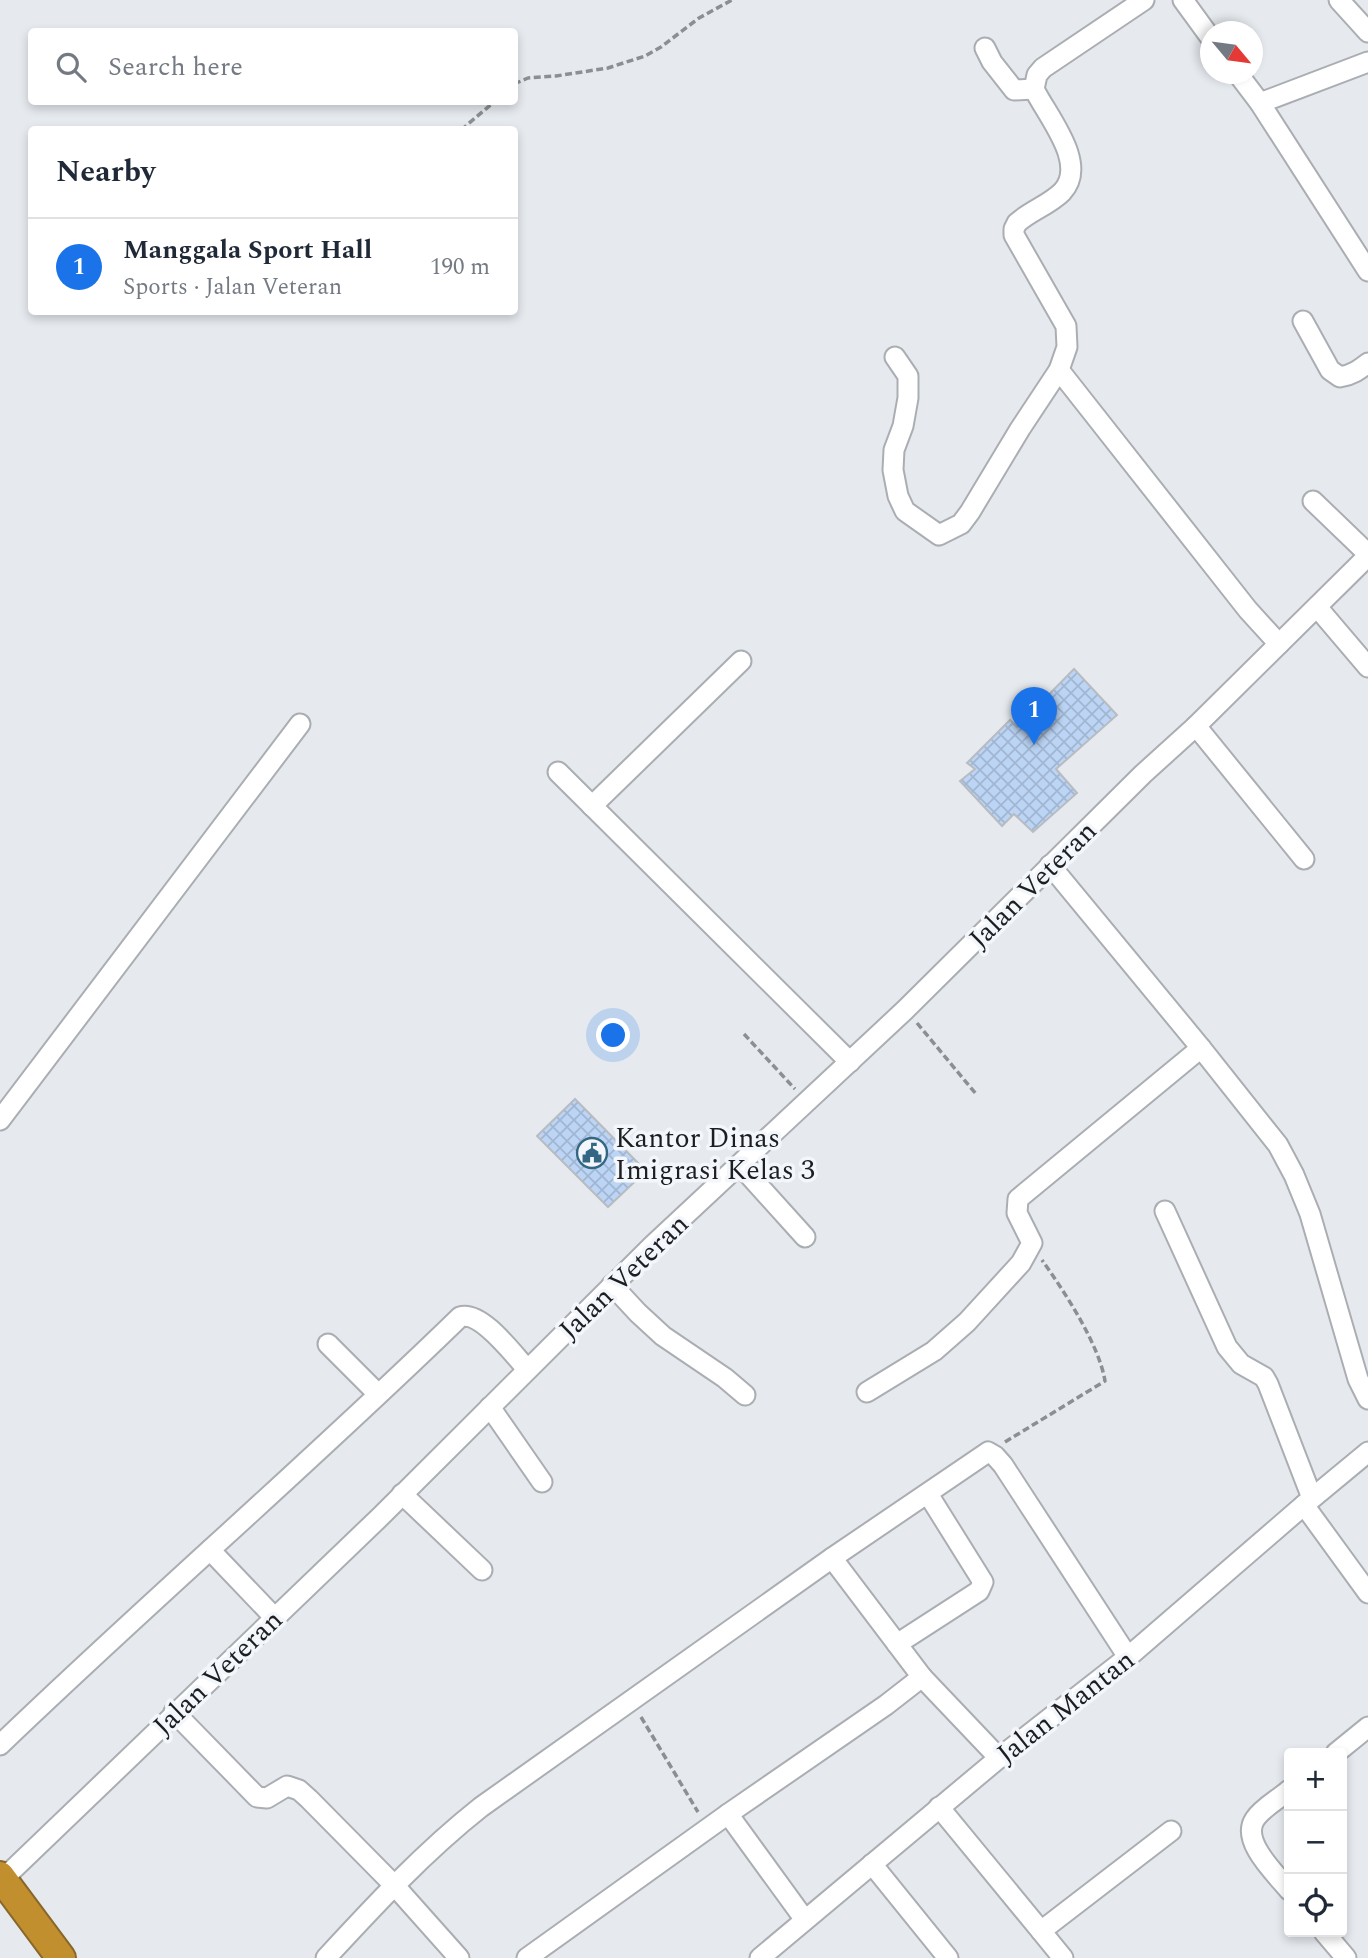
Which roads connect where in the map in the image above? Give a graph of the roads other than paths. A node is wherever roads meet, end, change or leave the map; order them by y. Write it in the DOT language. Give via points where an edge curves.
graph roads {
  1 [pos="1144,0"];
  2 [pos="1183,0"];
  3 [pos="1339,0"];
  4 [pos="1200,23"];
  5 [pos="1368,32"];
  6 [pos="985,48"];
  7 [pos="1368,62"];
  8 [pos="1246,84"];
  9 [pos="1034,89"];
  10 [pos="1260,103"];
  11 [pos="1368,271"];
  12 [pos="1303,321"];
  13 [pos="895,357"];
  14 [pos="1368,363"];
  15 [pos="1059,370"];
  16 [pos="1313,500"];
  17 [pos="1368,555"];
  18 [pos="1317,607"];
  19 [pos="1279,644"];
  20 [pos="741,661"];
  21 [pos="1368,667"];
  22 [pos="300,724"];
  23 [pos="1196,726"];
  24 [pos="558,772"];
  25 [pos="592,806"];
  26 [pos="1304,859"];
  27 [pos="1050,865"];
  28 [pos="1201,1048"];
  29 [pos="849,1062"];
  30 [pos="0,1120"];
  31 [pos="740,1165"];
  32 [pos="1165,1211"];
  33 [pos="805,1237"];
  34 [pos="612,1285"];
  35 [pos="328,1344"];
  36 [pos="527,1369"];
  37 [pos="867,1392"];
  38 [pos="378,1394"];
  39 [pos="745,1395"];
  40 [pos="1368,1399"];
  41 [pos="490,1407"];
  42 [pos="1368,1452"];
  43 [pos="542,1482"];
  44 [pos="402,1494"];
  45 [pos="928,1494"];
  46 [pos="1308,1502"];
  47 [pos="210,1550"];
  48 [pos="832,1558"];
  49 [pos="482,1570"];
  50 [pos="1368,1593"];
  51 [pos="274,1617"];
  52 [pos="897,1644"];
  53 [pos="1128,1657"];
  54 [pos="922,1677"];
  55 [pos="174,1713"];
  56 [pos="1368,1727"];
  57 [pos="0,1745"];
  58 [pos="1342,1748"];
  59 [pos="999,1758"];
  60 [pos="1284,1794"];
  61 [pos="939,1807"];
  62 [pos="728,1814"];
  63 [pos="1171,1831"];
  64 [pos="872,1864"];
  65 [pos="1284,1884"];
  66 [pos="1,1885"];
  67 [pos="394,1885"];
  68 [pos="806,1920"];
  69 [pos="1041,1931"];
  70 [pos="1328,1937"];
  71 [pos="40,1958"];
  72 [pos="61,1958"];
  73 [pos="326,1958"];
  74 [pos="460,1958"];
  75 [pos="527,1958"];
  76 [pos="760,1958"];
  77 [pos="948,1958"];
  78 [pos="1063,1958"];
  79 [pos="1346,1958"];
  1 -- 9 [label="street" via="1043,68"];
  2 -- 4 [label="street"];
  3 -- 5 [label="street"];
  6 -- 9 [label="street" via="1014,90"];
  7 -- 10 [label="street"];
  8 -- 10 [label="street"];
  9 -- 15 [label="street" via="1068,150 1072,175 1062,192 1021,219 1014,235 1066,326 1067,347"];
  10 -- 11 [label="street"];
  12 -- 14 [label="street" via="1330,370 1340,377"];
  13 -- 15 [label="street" via="908,376 908,398 892,470 898,496 905,511 939,535 961,524"];
  15 -- 19 [label="street"];
  16 -- 17 [label="street"];
  17 -- 18 [label="street, Jalan Veteran"];
  18 -- 19 [label="street, Jalan Veteran"];
  18 -- 21 [label="street"];
  19 -- 23 [label="street, Jalan Veteran"];
  20 -- 25 [label="street"];
  22 -- 30 [label="street"];
  23 -- 26 [label="street"];
  23 -- 27 [label="street, Jalan Veteran"];
  24 -- 25 [label="street"];
  25 -- 29 [label="street"];
  27 -- 28 [label="street"];
  27 -- 29 [label="street, Jalan Veteran"];
  28 -- 37 [label="street" via="1018,1199 1017,1213 1032,1247 1021,1263 986,1304 934,1351"];
  28 -- 40 [label="street" via="1278,1145 1294,1175"];
  29 -- 31 [label="street, Jalan Veteran"];
  31 -- 33 [label="street"];
  31 -- 34 [label="street, Jalan Veteran"];
  32 -- 46 [label="street" via="1227,1347 1268,1384"];
  34 -- 36 [label="street, Jalan Veteran"];
  34 -- 39 [label="street" via="663,1336"];
  35 -- 38 [label="street"];
  36 -- 38 [label="street" via="482,1321 466,1315"];
  36 -- 41 [label="street, Jalan Veteran"];
  38 -- 47 [label="street"];
  41 -- 43 [label="street"];
  41 -- 44 [label="street, Jalan Veteran"];
  42 -- 46 [label="street, Jalan Mantan"];
  44 -- 49 [label="street"];
  44 -- 51 [label="street, Jalan Veteran"];
  45 -- 48 [label="street"];
  45 -- 52 [label="street" via="983,1582 979,1591"];
  45 -- 53 [label="street" via="988,1452 995,1456"];
  46 -- 50 [label="street"];
  46 -- 53 [label="street, Jalan Mantan"];
  47 -- 51 [label="street"];
  47 -- 57 [label="street"];
  48 -- 52 [label="street"];
  48 -- 67 [label="street" via="473,1813"];
  51 -- 55 [label="street, Jalan Veteran"];
  52 -- 54 [label="street"];
  53 -- 59 [label="street, Jalan Mantan"];
  54 -- 59 [label="street"];
  54 -- 62 [label="street"];
  55 -- 66 [label="street, Jalan Veteran"];
  55 -- 67 [label="street" via="257,1797 267,1798 288,1787 299,1790"];
  56 -- 58 [label="street"];
  59 -- 61 [label="street, Jalan Mantan"];
  60 -- 65 [label="street" via="1255,1818 1250,1830 1254,1847"];
  61 -- 64 [label="street, Jalan Mantan"];
  61 -- 69 [label="street"];
  62 -- 68 [label="street"];
  62 -- 75 [label="street"];
  63 -- 69 [label="street"];
  64 -- 68 [label="street, Jalan Mantan"];
  64 -- 77 [label="street"];
  66 -- 71 [label="highway"];
  66 -- 72 [label="highway"];
  67 -- 73 [label="street"];
  67 -- 74 [label="street"];
  68 -- 76 [label="street, Jalan Mantan"];
  69 -- 78 [label="street"];
  70 -- 79 [label="street"];
}
